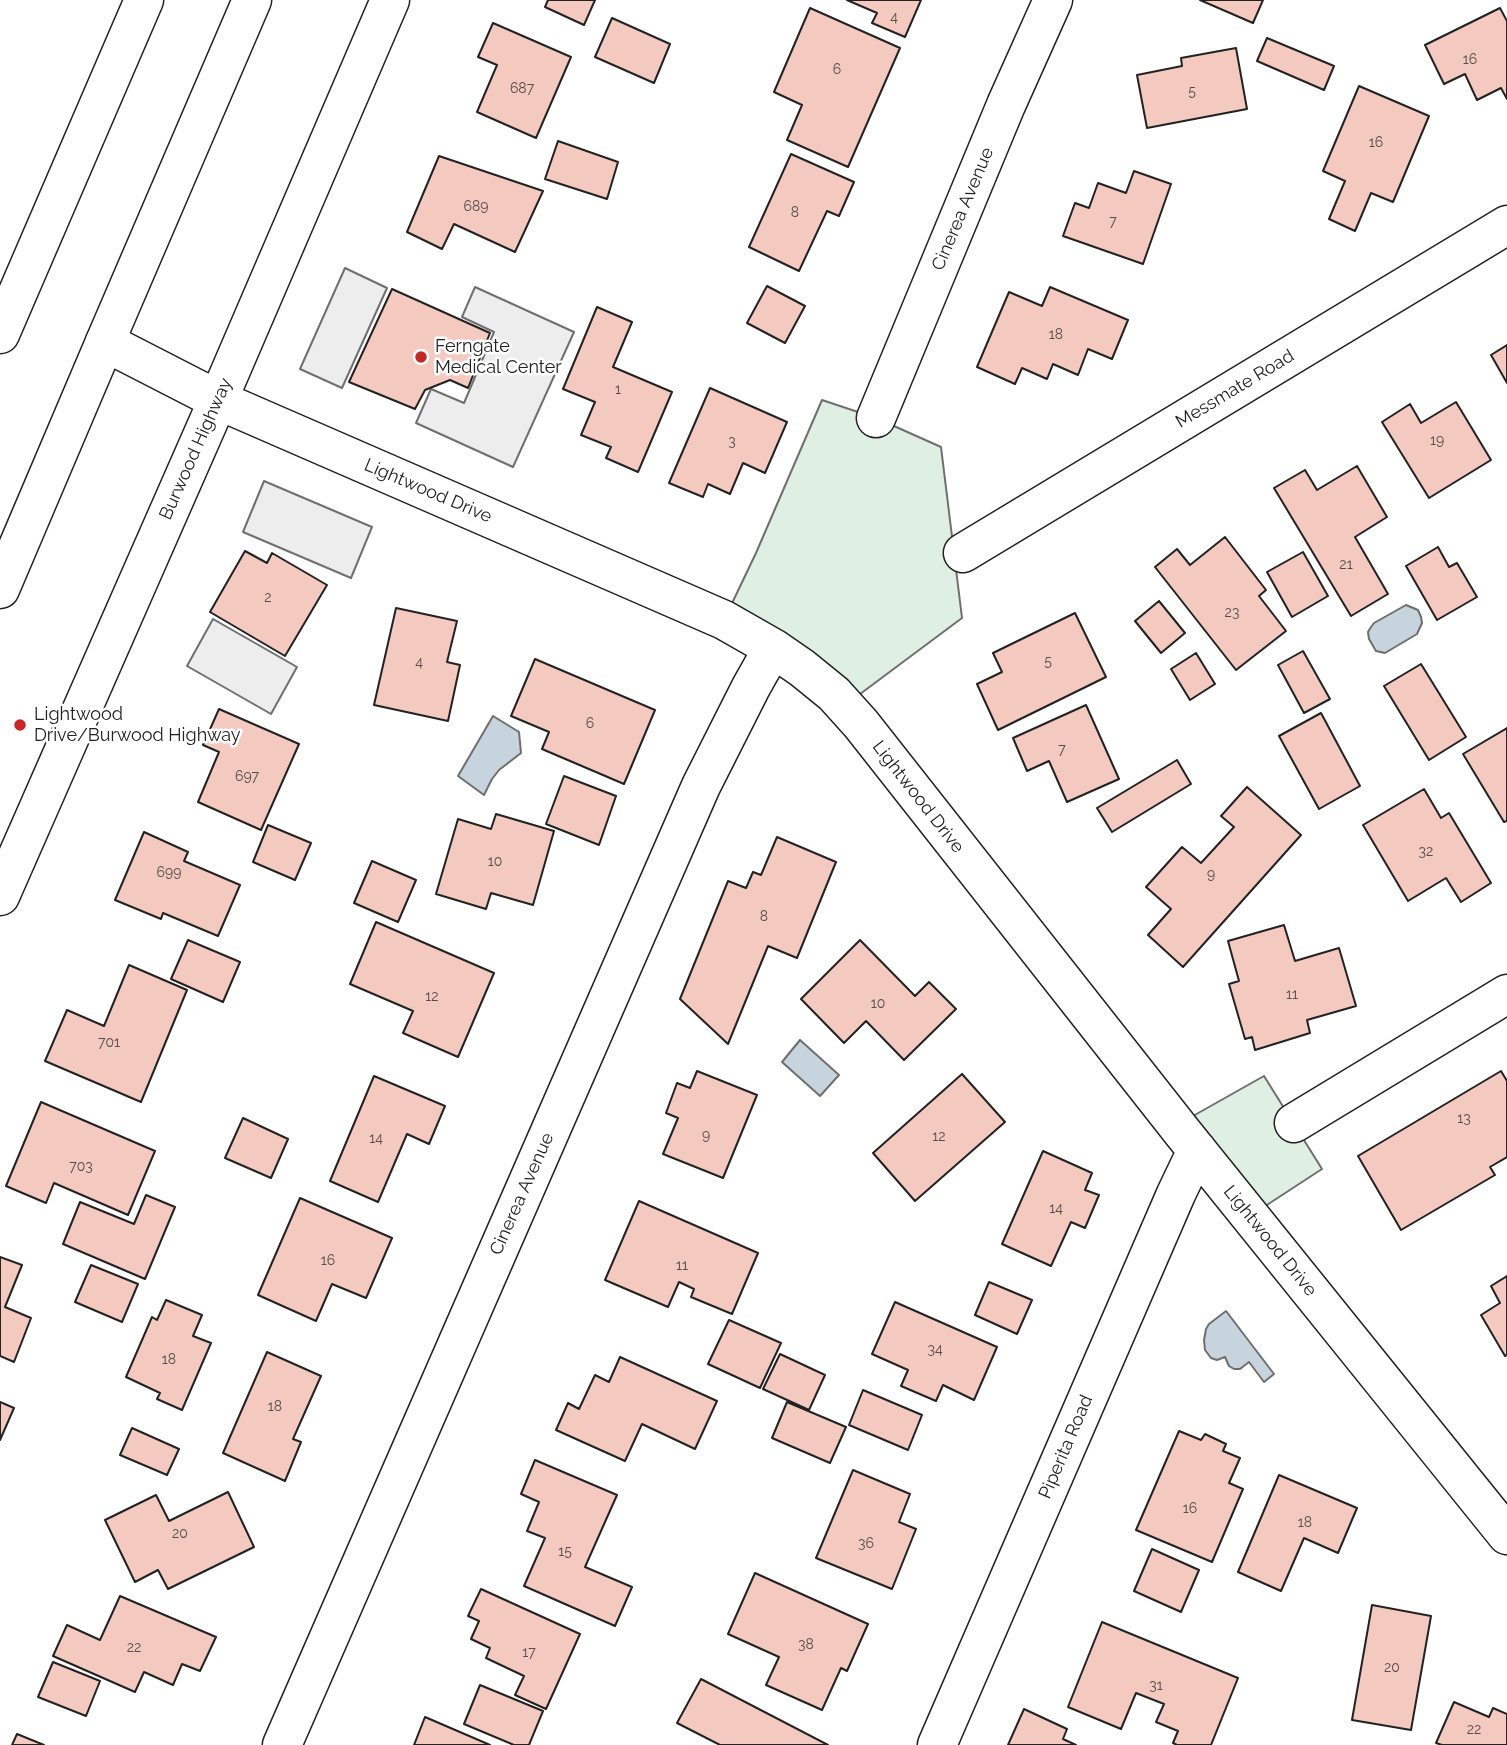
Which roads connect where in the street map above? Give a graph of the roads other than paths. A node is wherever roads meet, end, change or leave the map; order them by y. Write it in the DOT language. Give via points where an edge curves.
graph roads {
  1 [pos="144,0"];
  2 [pos="252,0"];
  3 [pos="390,0"];
  4 [pos="1053,0"];
  5 [pos="1507,225"];
  6 [pos="0,334"];
  7 [pos="105,342"];
  8 [pos="218,400"];
  9 [pos="876,418"];
  10 [pos="963,553"];
  11 [pos="0,589"];
  12 [pos="774,648"];
  13 [pos="0,896"];
  14 [pos="1507,994"];
  15 [pos="1294,1123"];
  16 [pos="1197,1150"];
  17 [pos="1507,1535"];
  18 [pos="282,1745"];
  19 [pos="937,1745"];
  1 -- 6 [label="main road"];
  2 -- 7 [label="main road"];
  3 -- 8 [label="main road, Burwood Highway"];
  4 -- 9 [label="main road, Cinerea Avenue"];
  5 -- 10 [label="main road, Messmate Road"];
  7 -- 8 [label="main road, Lightwood Drive"];
  7 -- 11 [label="main road"];
  8 -- 12 [label="main road, Lightwood Drive" via="724,620"];
  8 -- 13 [label="main road, Burwood Highway"];
  12 -- 16 [label="main road, Lightwood Drive" via="834,694 861,724"];
  12 -- 18 [label="main road, Cinerea Avenue" via="701,786"];
  14 -- 15 [label="main road"];
  16 -- 17 [label="main road, Lightwood Drive"];
  16 -- 19 [label="main road, Piperita Road"];
}
